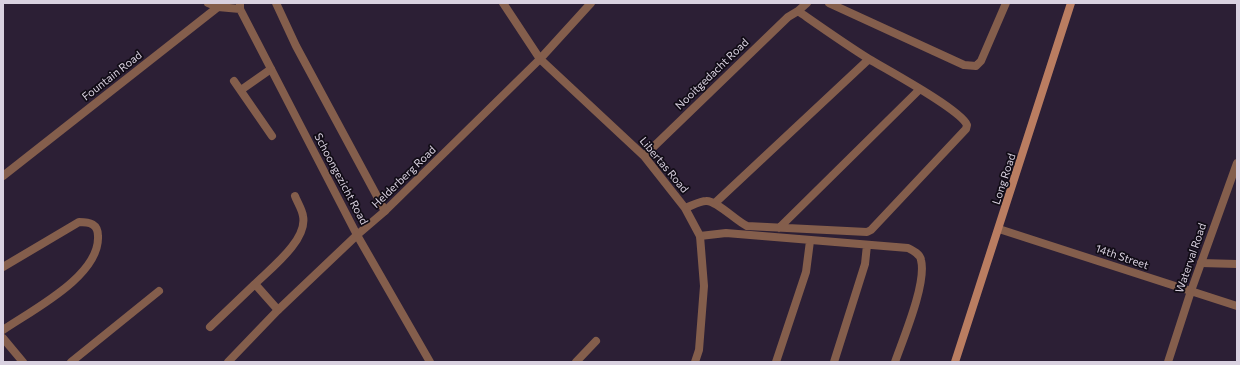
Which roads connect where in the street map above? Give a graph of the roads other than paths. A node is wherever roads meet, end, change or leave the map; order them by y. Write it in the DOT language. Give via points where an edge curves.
graph roads {
  1 [pos="208,3"];
  2 [pos="276,3"];
  3 [pos="504,3"];
  4 [pos="591,3"];
  5 [pos="807,3"];
  6 [pos="828,3"];
  7 [pos="1006,3"];
  8 [pos="1072,3"];
  9 [pos="240,6"];
  10 [pos="218,7"];
  11 [pos="798,12"];
  12 [pos="540,58"];
  13 [pos="869,59"];
  14 [pos="271,69"];
  15 [pos="234,81"];
  16 [pos="920,89"];
  17 [pos="241,90"];
  18 [pos="272,136"];
  19 [pos="644,156"];
  20 [pos="1237,162"];
  21 [pos="3,176"];
  22 [pos="294,196"];
  23 [pos="715,203"];
  24 [pos="685,208"];
  25 [pos="385,211"];
  26 [pos="779,228"];
  27 [pos="999,229"];
  28 [pos="357,235"];
  29 [pos="700,236"];
  30 [pos="810,240"];
  31 [pos="867,245"];
  32 [pos="1201,263"];
  33 [pos="1237,264"];
  34 [pos="3,268"];
  35 [pos="255,284"];
  36 [pos="159,291"];
  37 [pos="1191,291"];
  38 [pos="1237,306"];
  39 [pos="278,310"];
  40 [pos="210,327"];
  41 [pos="3,330"];
  42 [pos="3,338"];
  43 [pos="596,341"];
  44 [pos="22,360"];
  45 [pos="71,362"];
  46 [pos="228,362"];
  47 [pos="430,362"];
  48 [pos="576,362"];
  49 [pos="695,362"];
  50 [pos="776,362"];
  51 [pos="834,362"];
  52 [pos="895,362"];
  53 [pos="955,362"];
  54 [pos="1168,362"];
  1 -- 10 [label="street"];
  2 -- 25 [label="street" via="296,46"];
  3 -- 12 [label="street, Libertas Road"];
  4 -- 12 [label="street, Helderberg Road"];
  5 -- 11 [label="street, Nooitgedacht Road"];
  6 -- 7 [label="street" via="964,65 976,66 982,61"];
  8 -- 27 [label="main road, Long Road"];
  9 -- 10 [label="street"];
  9 -- 14 [label="street, Schoongezicht Road"];
  10 -- 21 [label="street, Fountain Road"];
  11 -- 13 [label="street"];
  11 -- 19 [label="street, Nooitgedacht Road" via="788,17"];
  12 -- 19 [label="street, Libertas Road"];
  12 -- 25 [label="street, Helderberg Road"];
  13 -- 16 [label="street"];
  13 -- 23 [label="street"];
  14 -- 17 [label="street"];
  14 -- 28 [label="street, Schoongezicht Road"];
  15 -- 17 [label="street"];
  16 -- 26 [label="street"];
  16 -- 26 [label="street" via="961,116 967,125 966,129 871,230 867,232"];
  17 -- 18 [label="street"];
  19 -- 24 [label="street, Libertas Road"];
  20 -- 32 [label="street, Waterval Road"];
  22 -- 35 [label="street" via="303,216 303,229 296,242"];
  23 -- 24 [label="street" via="707,200"];
  23 -- 26 [label="street" via="738,222 747,226"];
  24 -- 29 [label="street, Libertas Road"];
  25 -- 28 [label="street, Helderberg Road"];
  27 -- 37 [label="street, 14th Street"];
  27 -- 53 [label="main road, Long Road"];
  28 -- 39 [label="street, Helderberg Road"];
  28 -- 47 [label="street, Schoongezicht Road"];
  29 -- 30 [label="street" via="726,233"];
  29 -- 49 [label="street, Libertas Road" via="704,286 699,350"];
  30 -- 31 [label="street"];
  30 -- 50 [label="street" via="806,272"];
  31 -- 51 [label="street" via="866,264"];
  31 -- 52 [label="street" via="908,248 916,252 921,259 922,276"];
  32 -- 33 [label="street"];
  32 -- 37 [label="street, Waterval Road"];
  34 -- 41 [label="street" via="79,222 89,222 98,230 99,244 87,266 70,283"];
  35 -- 39 [label="street"];
  35 -- 40 [label="street"];
  36 -- 45 [label="street"];
  37 -- 38 [label="street, 14th Street"];
  37 -- 54 [label="street, Waterval Road"];
  39 -- 46 [label="street, Helderberg Road"];
  42 -- 44 [label="street"];
  43 -- 48 [label="street"];
}
